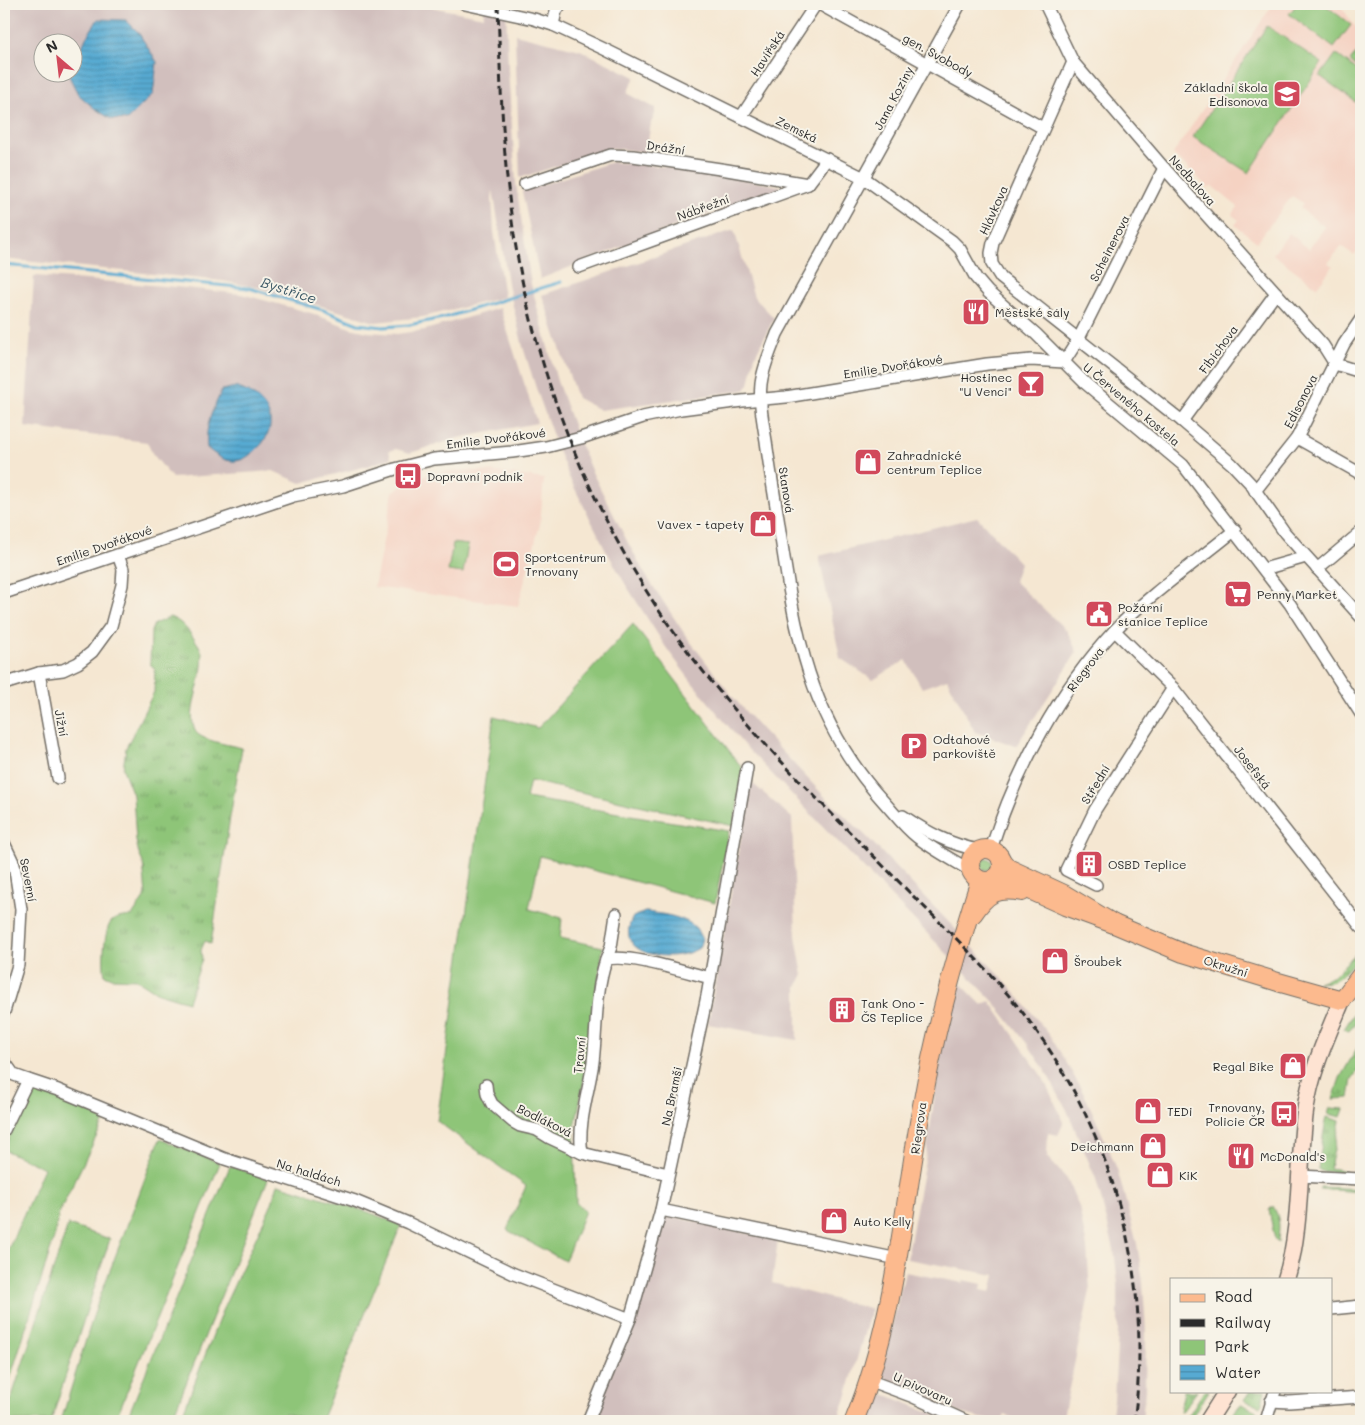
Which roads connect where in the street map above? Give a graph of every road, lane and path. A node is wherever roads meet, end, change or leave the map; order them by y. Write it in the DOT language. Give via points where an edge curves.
graph roads {
  1 [pos="465,4"];
  2 [pos="561,4"];
  3 [pos="818,4"];
  4 [pos="960,4"];
  5 [pos="1045,4"];
  6 [pos="553,25"];
  7 [pos="1073,62"];
  8 [pos="926,64"];
  9 [pos="741,118"];
  10 [pos="1044,128"];
  11 [pos="827,159"];
  12 [pos="1164,168"];
  13 [pos="864,178"];
  14 [pos="524,184"];
  15 [pos="808,184"];
  16 [pos="579,267"];
  17 [pos="1276,293"];
  18 [pos="1361,319"];
  19 [pos="1078,340"];
  20 [pos="1064,362"];
  21 [pos="1335,364"];
  22 [pos="1361,372"];
  23 [pos="760,399"];
  24 [pos="1182,421"];
  25 [pos="1297,438"];
  26 [pos="1361,474"];
  27 [pos="1255,491"];
  28 [pos="1235,530"];
  29 [pos="1361,532"];
  30 [pos="118,555"];
  31 [pos="1306,557"];
  32 [pos="1264,569"];
  33 [pos="1317,569"];
  34 [pos="4,593"];
  35 [pos="1361,617"];
  36 [pos="1115,631"];
  37 [pos="38,673"];
  38 [pos="4,684"];
  39 [pos="1173,688"];
  40 [pos="1361,714"];
  41 [pos="747,768"];
  42 [pos="58,778"];
  43 [pos="887,805"];
  44 [pos="4,843"];
  45 [pos="990,853"];
  46 [pos="982,876"];
  47 [pos="1096,885"];
  48 [pos="1066,906"];
  49 [pos="616,914"];
  50 [pos="1114,924"];
  51 [pos="966,926"];
  52 [pos="1361,927"];
  53 [pos="606,960"];
  54 [pos="1361,975"];
  55 [pos="710,978"];
  56 [pos="1342,1000"];
  57 [pos="4,1012"];
  58 [pos="4,1060"];
  59 [pos="28,1080"];
  60 [pos="486,1085"];
  61 [pos="4,1130"];
  62 [pos="582,1153"];
  63 [pos="668,1174"];
  64 [pos="1299,1176"];
  65 [pos="1361,1179"];
  66 [pos="661,1210"];
  67 [pos="898,1259"];
  68 [pos="1288,1273"];
  69 [pos="1361,1306"];
  70 [pos="1332,1309"];
  71 [pos="630,1319"];
  72 [pos="868,1380"];
  73 [pos="1226,1392"];
  74 [pos="1273,1396"];
  75 [pos="1359,1401"];
  76 [pos="588,1421"];
  77 [pos="854,1421"];
  78 [pos="966,1421"];
  79 [pos="1208,1421"];
  80 [pos="1266,1421"];
  1 -- 6 [label="street, Zemská"];
  2 -- 6 [label="street"];
  3 -- 8 [label="street, gen. Svobody"];
  3 -- 9 [label="street, Havířská"];
  4 -- 8 [label="street, Jana Koziny"];
  5 -- 7 [label="street, Nedbalova"];
  6 -- 9 [label="street, Zemská"];
  7 -- 10 [label="street, Hlávkova"];
  7 -- 12 [label="street, Nedbalova"];
  8 -- 10 [label="street, gen. Svobody"];
  8 -- 13 [label="street, Jana Koziny"];
  9 -- 11 [label="street, Zemská"];
  10 -- 19 [label="street, Hlávkova" via="993,243 992,264 1001,278"];
  11 -- 13 [label="street, Zemská"];
  11 -- 15 [label="street"];
  12 -- 17 [label="street, Nedbalova"];
  12 -- 19 [label="street, Scheinerova"];
  13 -- 20 [label="street, Zemská" via="957,244 983,288"];
  13 -- 23 [label="street, Stanová" via="777,334 764,371"];
  14 -- 15 [label="street, Drážní" via="611,155"];
  15 -- 16 [label="street, Nábřežní"];
  17 -- 21 [label="street, Nedbalova" via="1324,345"];
  17 -- 24 [label="street, Fibichova"];
  18 -- 21 [label="street, Edisonova"];
  19 -- 20 [label="street"];
  19 -- 24 [label="street, U Červeného kostela"];
  20 -- 23 [label="street, Emilie Dvořákové" via="1031,360 987,364"];
  20 -- 28 [label="street, U Červeného kostela" via="1184,465"];
  21 -- 22 [label="street"];
  21 -- 25 [label="street, Edisonova"];
  23 -- 30 [label="street, Emilie Dvořákové" via="663,412 546,447 415,463 343,486 293,496"];
  23 -- 43 [label="street, Stanová" via="800,645 813,686 836,738 859,773"];
  24 -- 27 [label="street, U Červeného kostela" via="1238,470"];
  25 -- 26 [label="street"];
  25 -- 27 [label="street, Edisonova"];
  27 -- 31 [label="street, U Červeného kostela"];
  28 -- 32 [label="street, U Červeného kostela"];
  28 -- 36 [label="street, Riegrova"];
  29 -- 33 [label="street"];
  30 -- 34 [label="street, Emilie Dvořákové"];
  30 -- 37 [label="street" via="123,569 122,585 111,626 92,652 78,663 63,670"];
  31 -- 32 [label="street"];
  31 -- 33 [label="street, U Červeného kostela"];
  32 -- 40 [label="street, U Červeného kostela"];
  33 -- 35 [label="street, U Červeného kostela"];
  36 -- 39 [label="street, Josefská"];
  36 -- 45 [label="street, Riegrova" via="1068,689 1048,722 1017,779"];
  37 -- 38 [label="street"];
  37 -- 42 [label="street, Jižní"];
  39 -- 47 [label="street, Střední" via="1095,810 1066,870"];
  39 -- 52 [label="street, Josefská"];
  41 -- 55 [label="street, Na Bramši"];
  43 -- 45 [label="street, Stanová" via="938,837"];
  43 -- 46 [label="street, Stanová" via="916,836"];
  44 -- 57 [label="street, Severní" via="14,864 21,909 18,965"];
  45 -- 46 [label="main road" via="1001,871"];
  45 -- 46 [label="main road" via="971,858 970,865"];
  45 -- 50 [label="main road, Okružní" via="1008,868 1064,894"];
  46 -- 48 [label="main road, Okružní" via="1012,882"];
  46 -- 51 [label="main road, Riegrova"];
  48 -- 50 [label="main road, Okružní"];
  48 -- 51 [label="main road" via="1022,892 999,891 984,899"];
  49 -- 53 [label="street, Travní"];
  50 -- 56 [label="main road, Okružní" via="1183,953"];
  51 -- 67 [label="main road, Riegrova" via="934,1040"];
  53 -- 55 [label="street" via="627,958"];
  53 -- 62 [label="street, Travní" via="597,1002 593,1062 580,1136"];
  54 -- 56 [label="main road"];
  55 -- 63 [label="street, Na Bramši"];
  56 -- 64 [label="main road" via="1317,1062 1307,1102"];
  58 -- 59 [label="street" via="14,1075"];
  59 -- 61 [label="street"];
  59 -- 71 [label="street, Na haldách" via="225,1159 355,1200 514,1274"];
  60 -- 62 [label="street, Bodláková" via="492,1104 513,1122 537,1130"];
  62 -- 63 [label="street, Bodláková"];
  63 -- 66 [label="street, Na Bramši"];
  64 -- 65 [label="street"];
  64 -- 68 [label="main road" via="1296,1225"];
  66 -- 67 [label="street"];
  66 -- 71 [label="street, Na Bramši"];
  67 -- 72 [label="main road, Riegrova"];
  69 -- 70 [label="street"];
  71 -- 76 [label="street, Na Bramši"];
  72 -- 77 [label="main road, Riegrova"];
  72 -- 78 [label="street, U pivovaru"];
  73 -- 79 [label="main road"];
  74 -- 75 [label="street" via="1289,1402"];
  74 -- 80 [label="street"];
}
